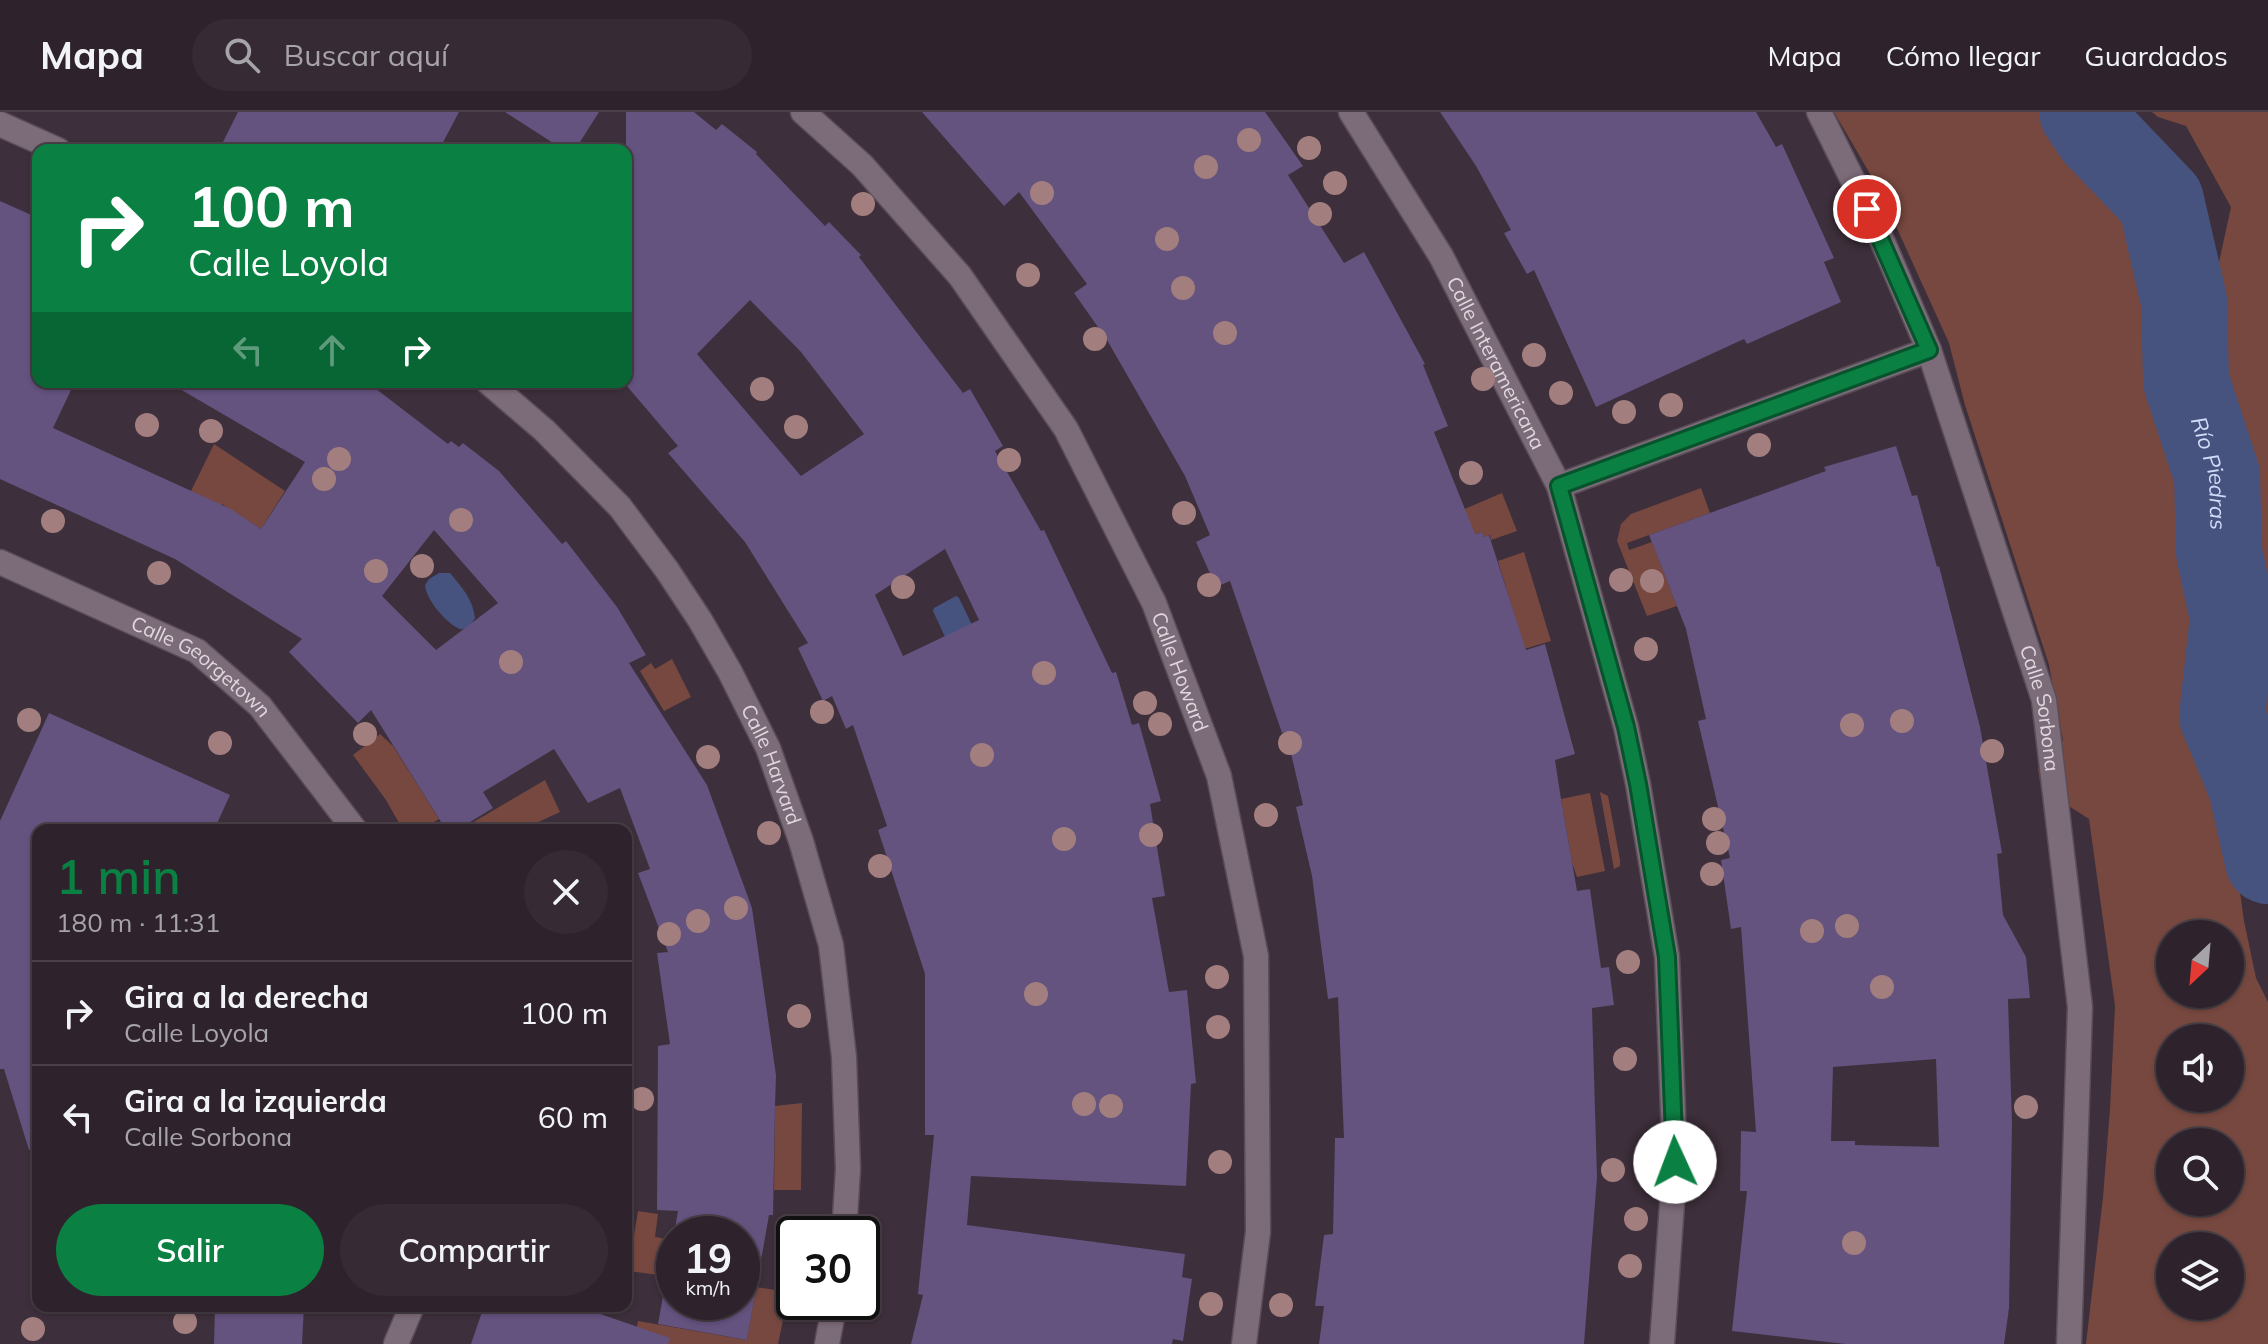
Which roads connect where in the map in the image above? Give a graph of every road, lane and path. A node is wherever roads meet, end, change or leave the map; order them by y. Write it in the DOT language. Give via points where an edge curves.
graph roads {
  1 [pos="803,112"];
  2 [pos="1351,112"];
  3 [pos="1819,112"];
  4 [pos="0,124"];
  5 [pos="45,144"];
  6 [pos="1929,350"];
  7 [pos="495,388"];
  8 [pos="1559,486"];
  9 [pos="0,562"];
  10 [pos="350,824"];
  11 [pos="845,1216"];
  12 [pos="409,1312"];
  13 [pos="832,1320"];
  14 [pos="396,1344"];
  15 [pos="827,1344"];
  16 [pos="1244,1344"];
  17 [pos="1662,1344"];
  18 [pos="2069,1344"];
  1 -- 16 [label="street, Calle Howard" via="862,165 960,276 1066,429 1154,603 1219,776 1256,956 1258,1232"];
  2 -- 8 [label="street, Calle Interamericana" via="1441,256"];
  3 -- 6 [label="street, Calle Sorbona"];
  4 -- 5 [label="street"];
  6 -- 8 [label="street"];
  6 -- 18 [label="street, Calle Sorbona" via="2044,700 2080,1007"];
  7 -- 11 [label="street, Calle Harvard" via="620,507 700,620 768,748 831,945 844,1057"];
  8 -- 17 [label="street, Calle Interamericana" via="1626,727 1667,957 1675,1162"];
  9 -- 10 [label="street, Calle Georgetown" via="197,651 260,706"];
  12 -- 14 [label="street"];
  13 -- 15 [label="street"];
}
